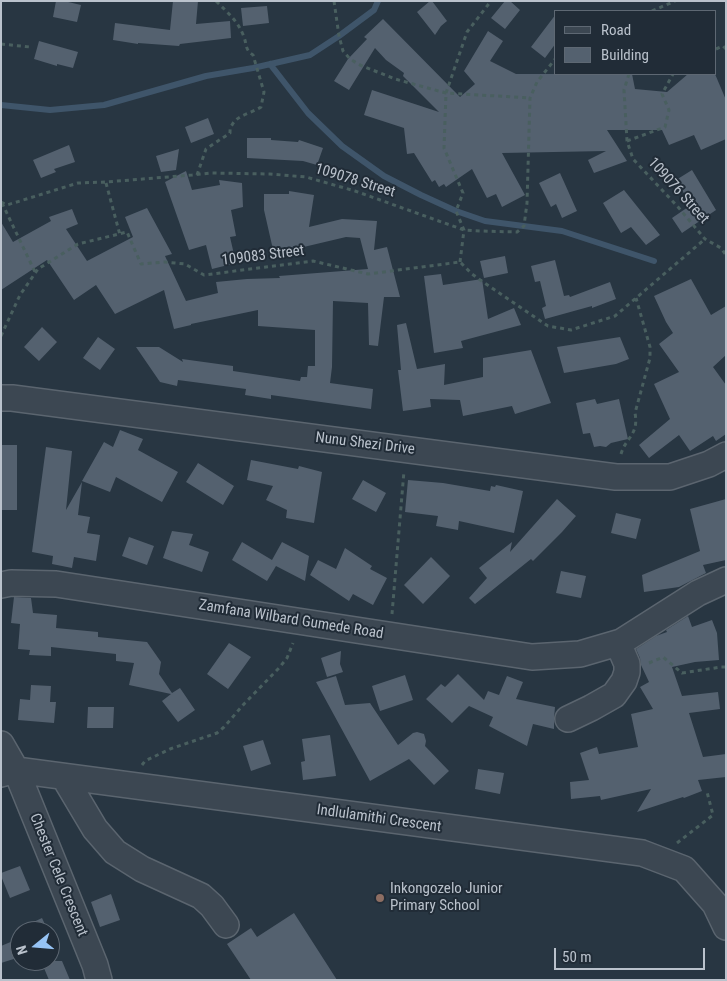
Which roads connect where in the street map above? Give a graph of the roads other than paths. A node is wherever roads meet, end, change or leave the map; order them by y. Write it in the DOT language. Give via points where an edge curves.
graph roads {
  1 [pos="1,398"];
  2 [pos="726,455"];
  3 [pos="726,580"];
  4 [pos="1,585"];
  5 [pos="621,654"];
  6 [pos="568,719"];
  7 [pos="1,744"];
  8 [pos="8,772"];
  9 [pos="64,777"];
  10 [pos="724,916"];
  11 [pos="226,925"];
  12 [pos="99,980"];
  1 -- 2 [label="street, Nunu Shezi Drive" via="616,477 670,477"];
  3 -- 5 [label="street, Zamfana Wilbard Gumede Road" via="698,593 621,642"];
  4 -- 5 [label="street, Zamfana Wilbard Gumede Road" via="56,584 532,657"];
  5 -- 6 [label="street" via="627,672 614,695"];
  7 -- 8 [label="street, Chester Cele Crescent"];
  8 -- 9 [label="street, Indlulamithi Crescent"];
  8 -- 12 [label="street, Chester Cele Crescent"];
  9 -- 10 [label="street, Indlulamithi Crescent" via="642,853 684,869"];
  9 -- 11 [label="street" via="95,829 115,852 142,869 201,896"];
}
